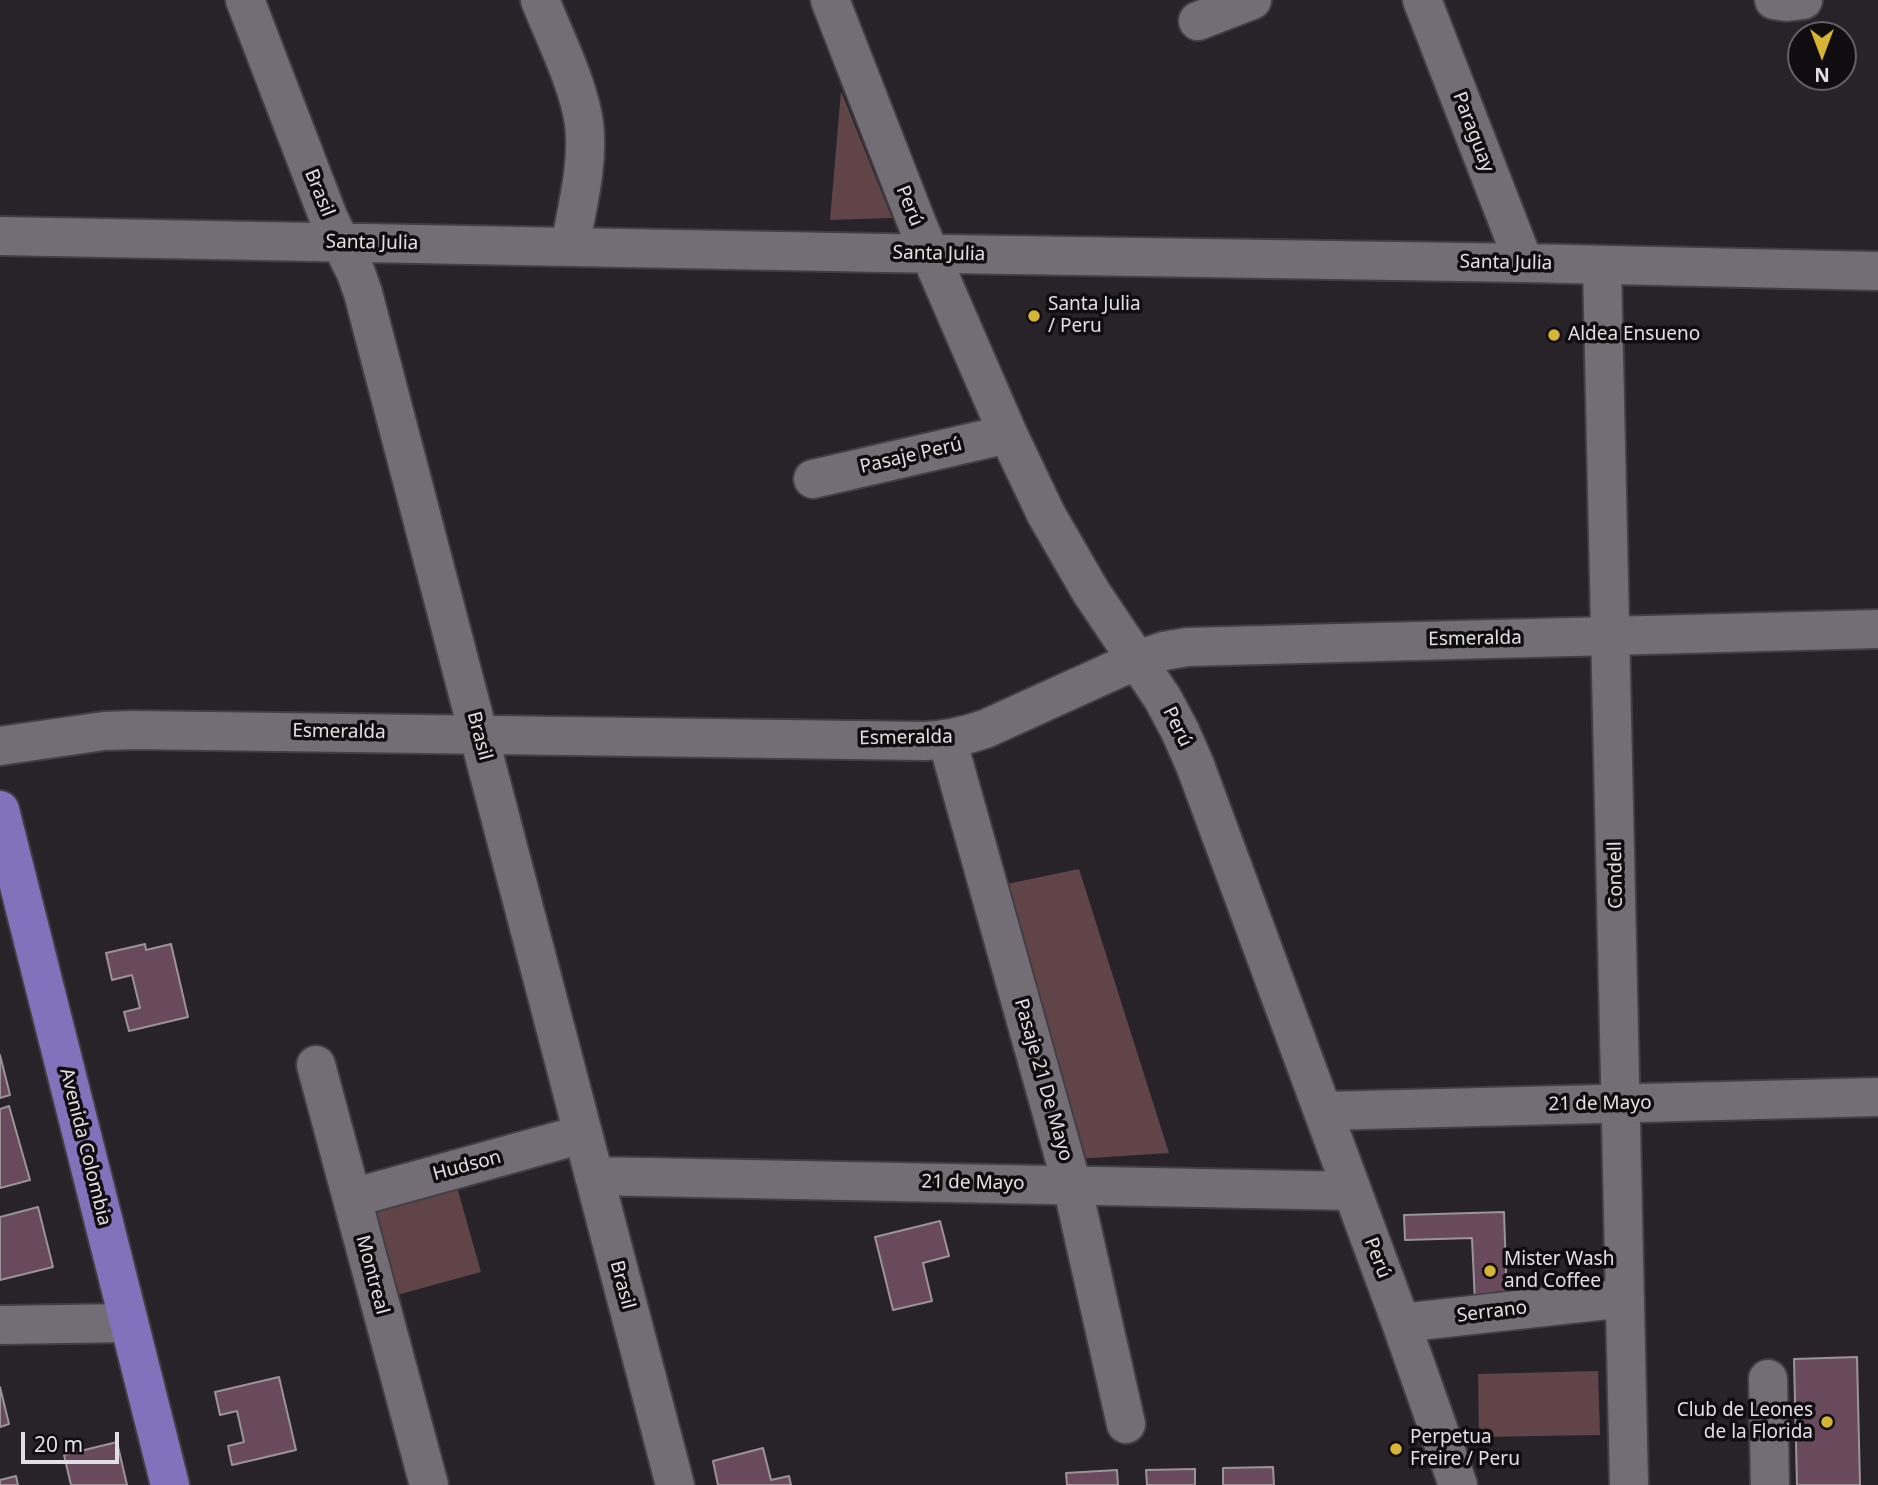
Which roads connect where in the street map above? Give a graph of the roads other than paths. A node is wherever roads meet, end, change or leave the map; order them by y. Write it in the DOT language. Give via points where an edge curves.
graph roads {
  1 [pos="245,0"];
  2 [pos="540,0"];
  3 [pos="830,0"];
  4 [pos="1252,0"];
  5 [pos="1422,0"];
  6 [pos="1774,0"];
  7 [pos="1802,0"];
  8 [pos="1198,21"];
  9 [pos="0,236"];
  10 [pos="341,242"];
  11 [pos="569,247"];
  12 [pos="930,254"];
  13 [pos="1524,263"];
  14 [pos="1602,265"];
  15 [pos="1878,271"];
  16 [pos="1008,434"];
  17 [pos="813,479"];
  18 [pos="1878,629"];
  19 [pos="1610,636"];
  20 [pos="1137,660"];
  21 [pos="478,733"];
  22 [pos="947,739"];
  23 [pos="0,746"];
  24 [pos="0,810"];
  25 [pos="316,1065"];
  26 [pos="1878,1097"];
  27 [pos="1621,1104"];
  28 [pos="1323,1111"];
  29 [pos="583,1134"];
  30 [pos="594,1176"];
  31 [pos="1072,1185"];
  32 [pos="1352,1191"];
  33 [pos="352,1198"];
  34 [pos="1625,1298"];
  35 [pos="129,1323"];
  36 [pos="1401,1323"];
  37 [pos="0,1325"];
  38 [pos="1768,1379"];
  39 [pos="1126,1424"];
  40 [pos="170,1485"];
  41 [pos="429,1485"];
  42 [pos="675,1485"];
  43 [pos="1458,1485"];
  44 [pos="1629,1485"];
  45 [pos="1770,1485"];
  1 -- 10 [label="street, Brasil" via="328,219"];
  2 -- 11 [label="street" via="584,123 584,161"];
  3 -- 12 [label="street, Perú"];
  4 -- 8 [label="street"];
  5 -- 13 [label="street, Paraguay"];
  6 -- 7 [label="street"];
  9 -- 10 [label="street, Santa Julia"];
  10 -- 11 [label="street, Santa Julia"];
  10 -- 21 [label="street, Brasil" via="363,293"];
  11 -- 12 [label="street, Santa Julia"];
  12 -- 13 [label="street, Santa Julia"];
  12 -- 16 [label="street, Perú"];
  13 -- 14 [label="street, Santa Julia"];
  14 -- 15 [label="street, Santa Julia"];
  14 -- 19 [label="street, Condell"];
  16 -- 17 [label="street, Pasaje Perú"];
  16 -- 20 [label="street, Perú" via="1068,553"];
  18 -- 19 [label="street, Esmeralda"];
  19 -- 20 [label="street, Esmeralda" via="1187,647"];
  19 -- 27 [label="street, Condell"];
  20 -- 22 [label="street, Esmeralda" via="985,729"];
  20 -- 28 [label="street, Perú" via="1169,710 1195,765"];
  21 -- 22 [label="street, Esmeralda"];
  21 -- 23 [label="street, Esmeralda" via="134,730"];
  21 -- 29 [label="street, Brasil"];
  22 -- 31 [label="street, Pasaje 21 De Mayo"];
  24 -- 35 [label="main road, Avenida Colombia"];
  25 -- 33 [label="street, Montreal"];
  26 -- 27 [label="street, 21 de Mayo"];
  27 -- 28 [label="street, 21 de Mayo"];
  27 -- 34 [label="street, Condell"];
  28 -- 32 [label="street, Perú"];
  29 -- 30 [label="street, Brasil"];
  29 -- 33 [label="street, Hudson"];
  30 -- 31 [label="street, 21 de Mayo"];
  30 -- 42 [label="street, Brasil"];
  31 -- 32 [label="street, 21 de Mayo"];
  31 -- 39 [label="street, Pasaje 21 De Mayo"];
  32 -- 36 [label="street, Perú"];
  33 -- 41 [label="street, Montreal"];
  34 -- 36 [label="street, Serrano"];
  34 -- 44 [label="street, Condell"];
  35 -- 37 [label="street"];
  35 -- 40 [label="main road, Avenida Colombia"];
  36 -- 43 [label="street, Perú"];
  38 -- 45 [label="street"];
}
